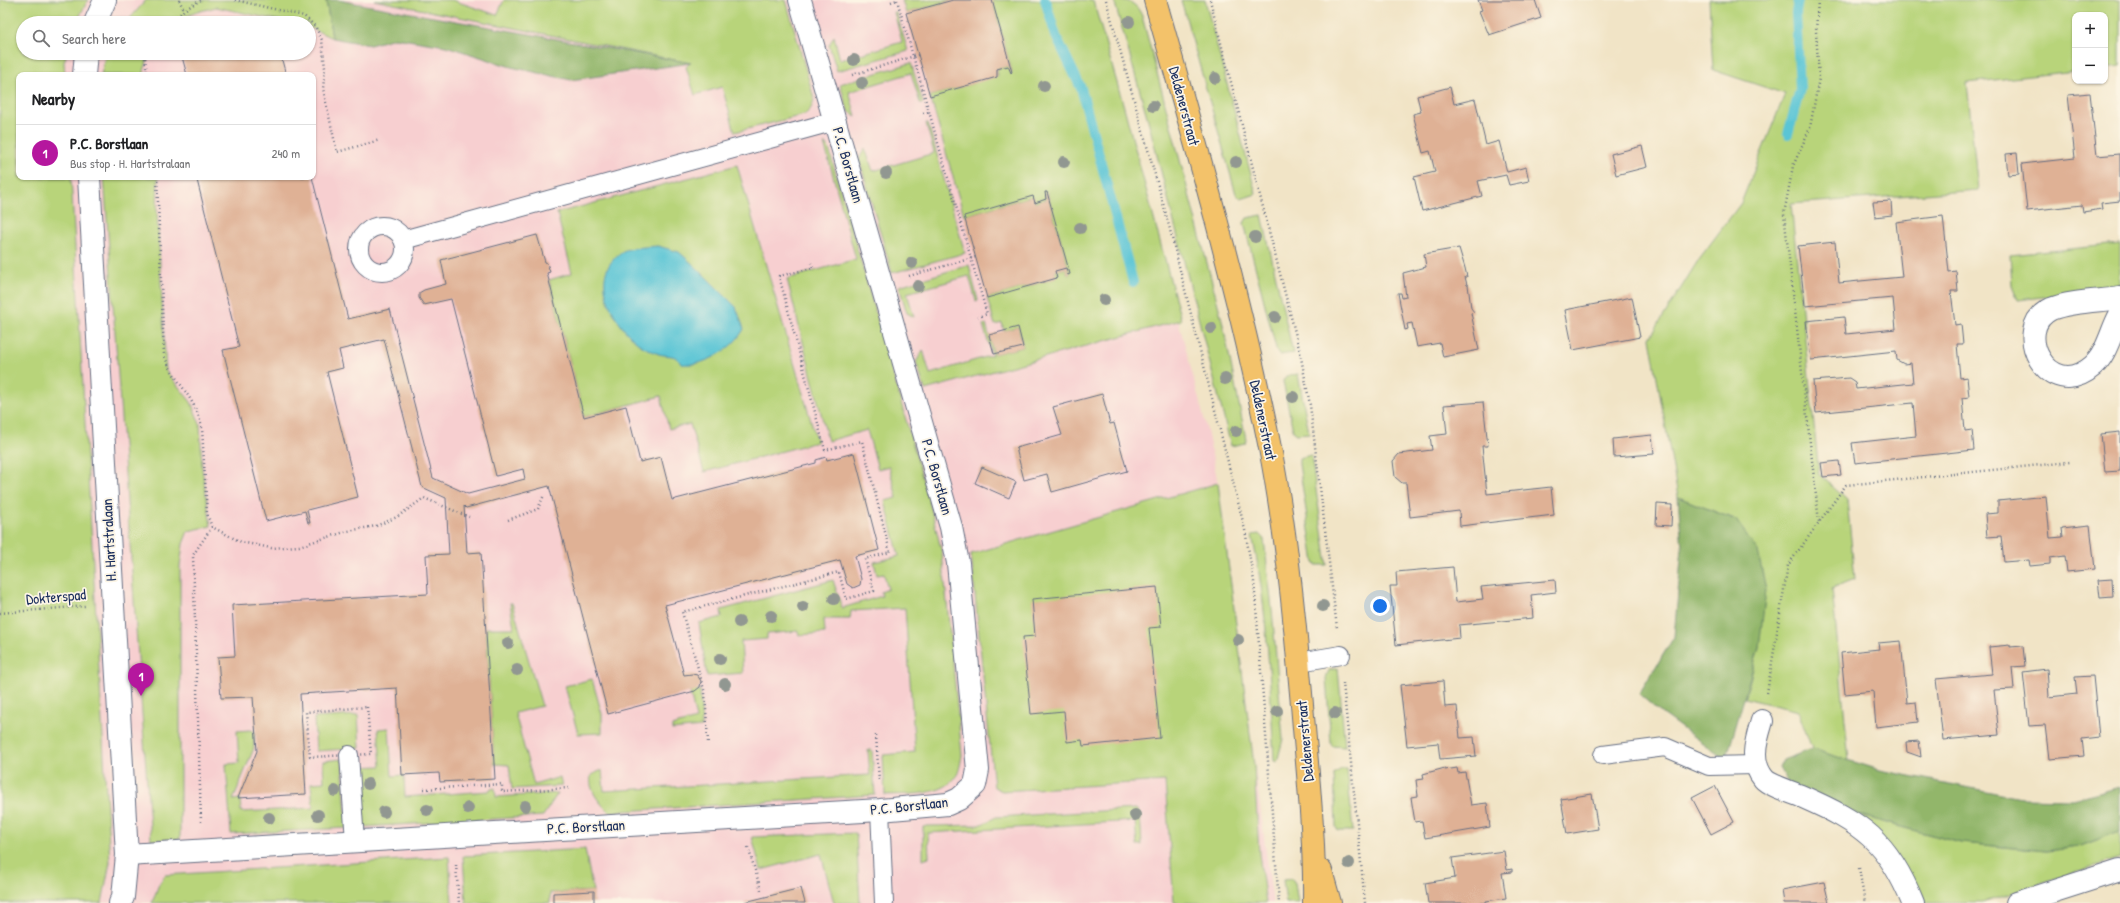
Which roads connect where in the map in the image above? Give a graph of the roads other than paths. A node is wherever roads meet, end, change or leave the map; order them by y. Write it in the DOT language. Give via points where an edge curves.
graph roads {
  1 [pos="105,0"];
  2 [pos="800,0"];
  3 [pos="1155,0"];
  4 [pos="98,16"];
  5 [pos="85,60"];
  6 [pos="84,72"];
  7 [pos="835,121"];
  8 [pos="90,180"];
  9 [pos="403,240"];
  10 [pos="2120,298"];
  11 [pos="2120,316"];
  12 [pos="1340,655"];
  13 [pos="1299,662"];
  14 [pos="1762,721"];
  15 [pos="349,755"];
  16 [pos="1604,755"];
  17 [pos="1756,765"];
  18 [pos="880,810"];
  19 [pos="355,841"];
  20 [pos="1315,851"];
  21 [pos="126,855"];
  22 [pos="2120,870"];
  23 [pos="120,903"];
  24 [pos="884,903"];
  25 [pos="1314,903"];
  26 [pos="1330,903"];
  27 [pos="1913,903"];
  28 [pos="2017,903"];
  1 -- 4 [label="street"];
  2 -- 7 [label="street, P.C. Borstlaan"];
  3 -- 13 [label="main road, Deldenerstraat" via="1232,284 1270,448 1289,570"];
  5 -- 6 [label="street"];
  7 -- 9 [label="lane"];
  7 -- 18 [label="street, P.C. Borstlaan" via="951,527 958,563 978,770 975,785 959,799 948,804"];
  8 -- 21 [label="street, H. Hartstralaan"];
  10 -- 11 [label="street" via="2064,306 2051,309 2040,316 2034,330 2034,345 2039,359 2049,371 2063,378 2085,372 2101,355"];
  12 -- 13 [label="lane"];
  13 -- 20 [label="main road, Deldenerstraat"];
  14 -- 17 [label="street" via="1754,748"];
  15 -- 19 [label="lane"];
  16 -- 17 [label="lane" via="1665,747 1709,766"];
  17 -- 27 [label="street" via="1764,780 1849,819 1874,838 1899,872"];
  18 -- 19 [label="street, P.C. Borstlaan"];
  18 -- 24 [label="lane"];
  19 -- 21 [label="street, P.C. Borstlaan"];
  20 -- 25 [label="main road, Deldenerstraat"];
  20 -- 26 [label="main road, Deldenerstraat"];
  21 -- 23 [label="street, H. Hartstralaan" via="123,897"];
  22 -- 28 [label="street"];
}
